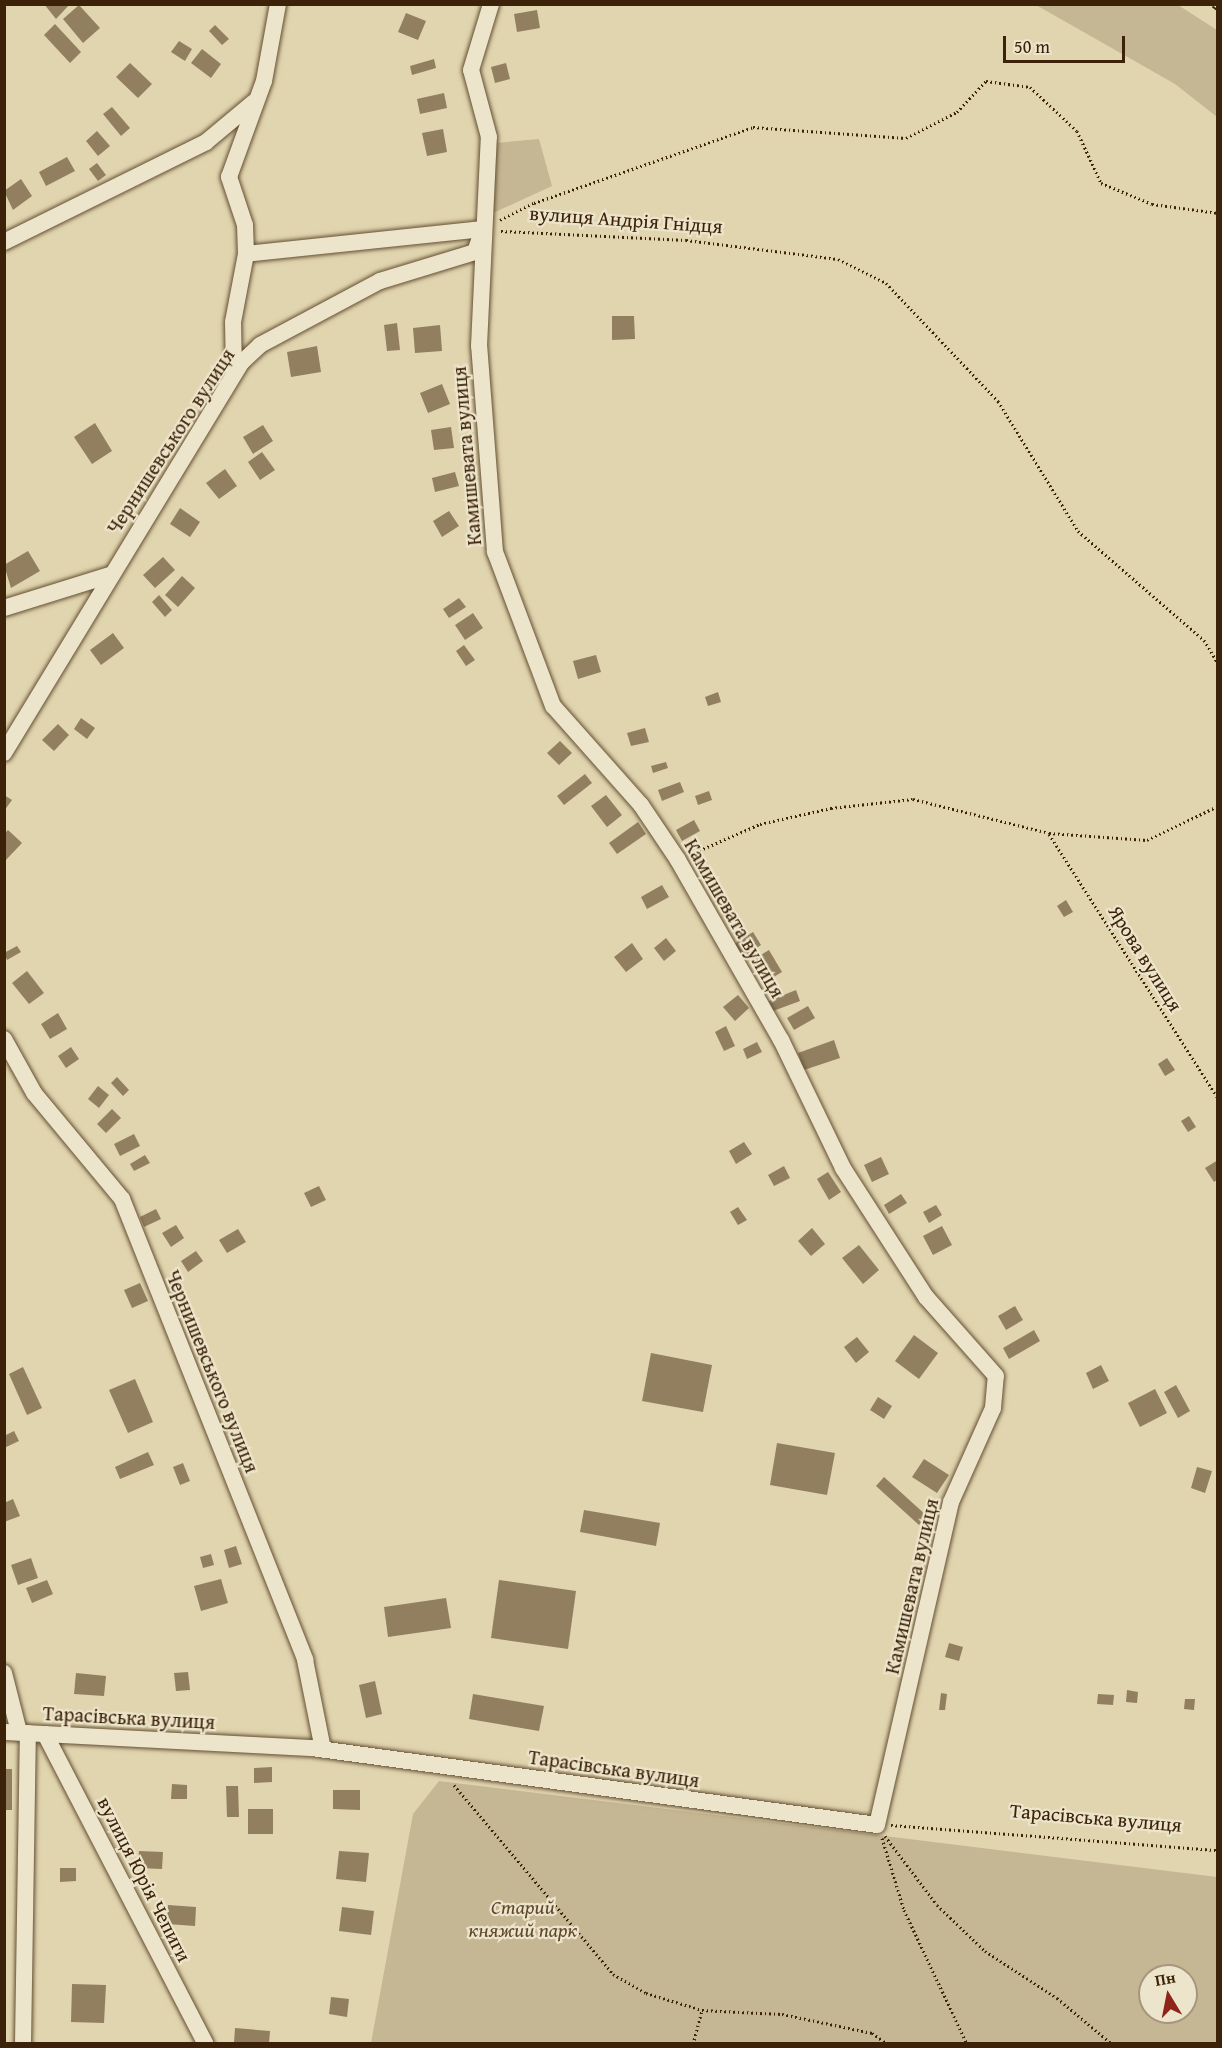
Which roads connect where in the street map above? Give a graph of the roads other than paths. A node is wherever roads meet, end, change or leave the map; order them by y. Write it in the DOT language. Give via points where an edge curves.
graph roads {
  1 [pos="278,4"];
  2 [pos="491,4"];
  3 [pos="256,100"];
  4 [pos="483,229"];
  5 [pos="4,242"];
  6 [pos="246,254"];
  7 [pos="234,373"];
  8 [pos="110,575"];
  9 [pos="4,608"];
  10 [pos="4,753"];
  11 [pos="4,1039"];
  12 [pos="4,1673"];
  13 [pos="17,1732"];
  14 [pos="45,1734"];
  15 [pos="323,1749"];
  16 [pos="878,1825"];
  17 [pos="23,2043"];
  18 [pos="206,2043"];
  1 -- 3 [label="street"];
  2 -- 4 [label="street, Камишевата вулиця" via="471,70 489,137"];
  3 -- 5 [label="street" via="206,142"];
  3 -- 6 [label="street" via="229,177 245,225"];
  4 -- 6 [label="street"];
  4 -- 7 [label="street, Чернишевського вулиця" via="475,252 380,281 260,345"];
  4 -- 16 [label="street, Камишевата вулиця" via="478,346 495,552 553,706 641,805 678,860 781,1040 843,1168 926,1297 996,1376 993,1408 951,1502"];
  6 -- 7 [label="street" via="233,322"];
  7 -- 8 [label="street, Чернишевського вулиця"];
  8 -- 9 [label="street"];
  8 -- 10 [label="street, Чернишевського вулиця"];
  11 -- 15 [label="street, Чернишевського вулиця" via="34,1093 122,1199 305,1660"];
  12 -- 13 [label="street"];
  13 -- 14 [label="street, Тарасівська вулиця"];
  13 -- 17 [label="street"];
  14 -- 15 [label="street, Тарасівська вулиця"];
  14 -- 18 [label="street, вулиця Юрія Чепиги"];
  15 -- 16 [label="street, Тарасівська вулиця"];
}
